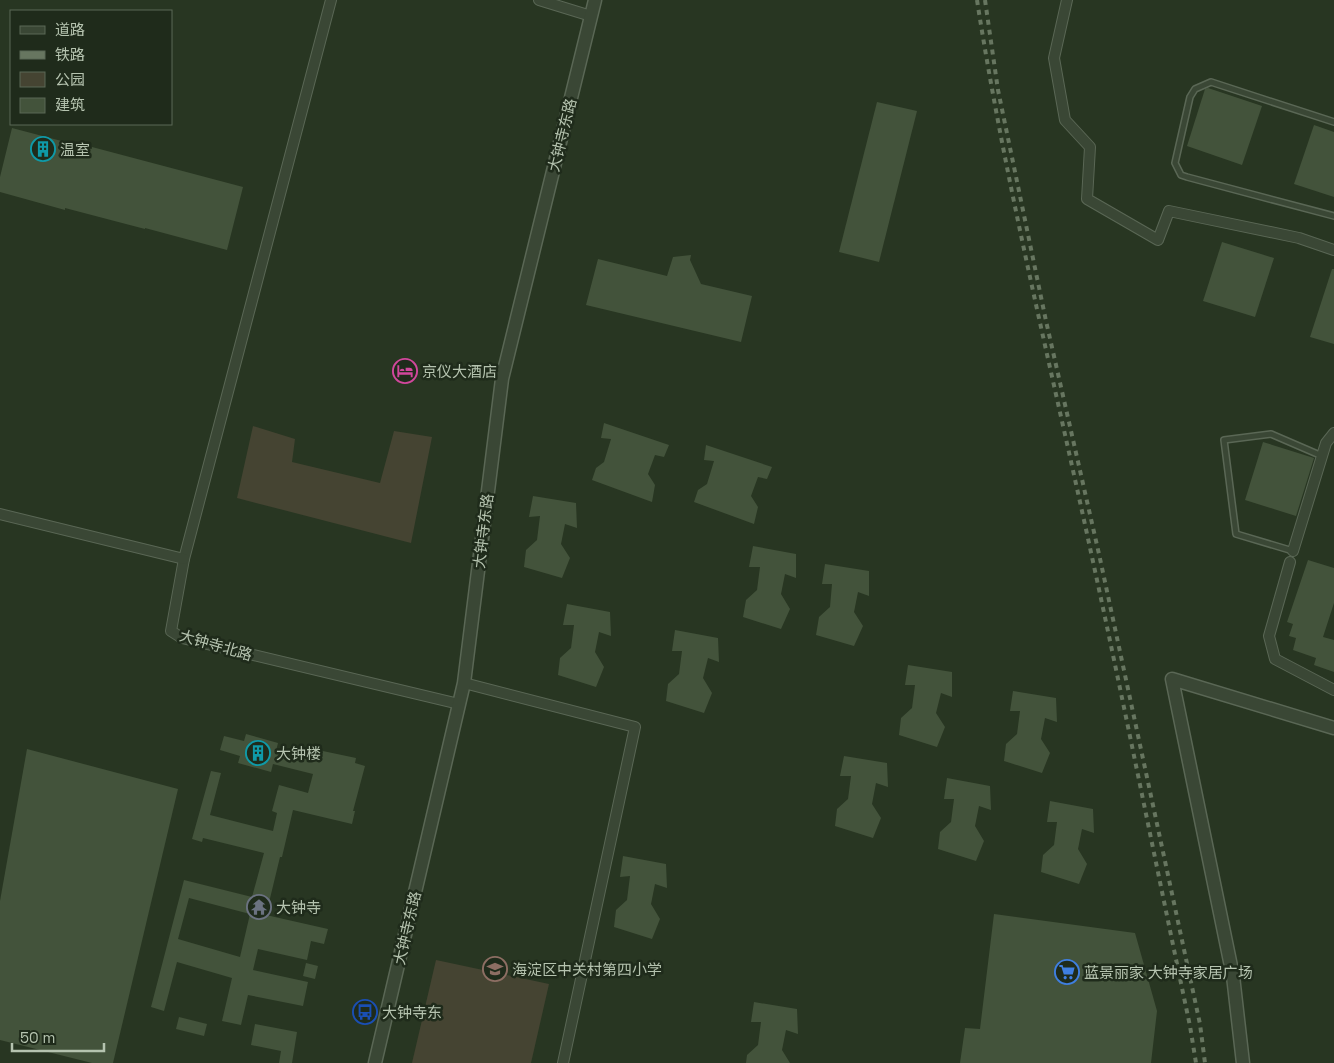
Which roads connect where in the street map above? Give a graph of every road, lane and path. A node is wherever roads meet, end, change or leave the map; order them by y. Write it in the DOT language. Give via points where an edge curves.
graph roads {
  1 [pos="331,0"];
  2 [pos="539,0"];
  3 [pos="595,0"];
  4 [pos="1067,0"];
  5 [pos="591,16"];
  6 [pos="1334,122"];
  7 [pos="1334,216"];
  8 [pos="1334,250"];
  9 [pos="1334,433"];
  10 [pos="1322,456"];
  11 [pos="0,514"];
  12 [pos="1293,551"];
  13 [pos="184,559"];
  14 [pos="1290,562"];
  15 [pos="464,683"];
  16 [pos="1334,690"];
  17 [pos="459,704"];
  18 [pos="1334,728"];
  19 [pos="375,1063"];
  20 [pos="563,1063"];
  21 [pos="1243,1063"];
  1 -- 13 [label="street"];
  2 -- 5 [label="street"];
  3 -- 5 [label="street, 大钟寺东路"];
  4 -- 8 [label="street" via="1054,58 1065,120 1090,147 1087,198 1158,240 1169,211 1299,238"];
  5 -- 15 [label="street, 大钟寺东路" via="502,380"];
  6 -- 7 [label="lane" via="1211,82 1195,89 1190,96 1175,157 1181,175"];
  9 -- 12 [label="street" via="1326,443"];
  10 -- 12 [label="lane" via="1272,434 1224,440 1236,534"];
  11 -- 13 [label="street"];
  13 -- 17 [label="street, 大钟寺北路" via="171,631 182,638"];
  14 -- 16 [label="street" via="1269,636 1276,659"];
  15 -- 17 [label="street, 大钟寺东路"];
  15 -- 20 [label="street" via="635,727"];
  17 -- 19 [label="street, 大钟寺东路"];
  18 -- 21 [label="street" via="1172,679 1233,976"];
}
